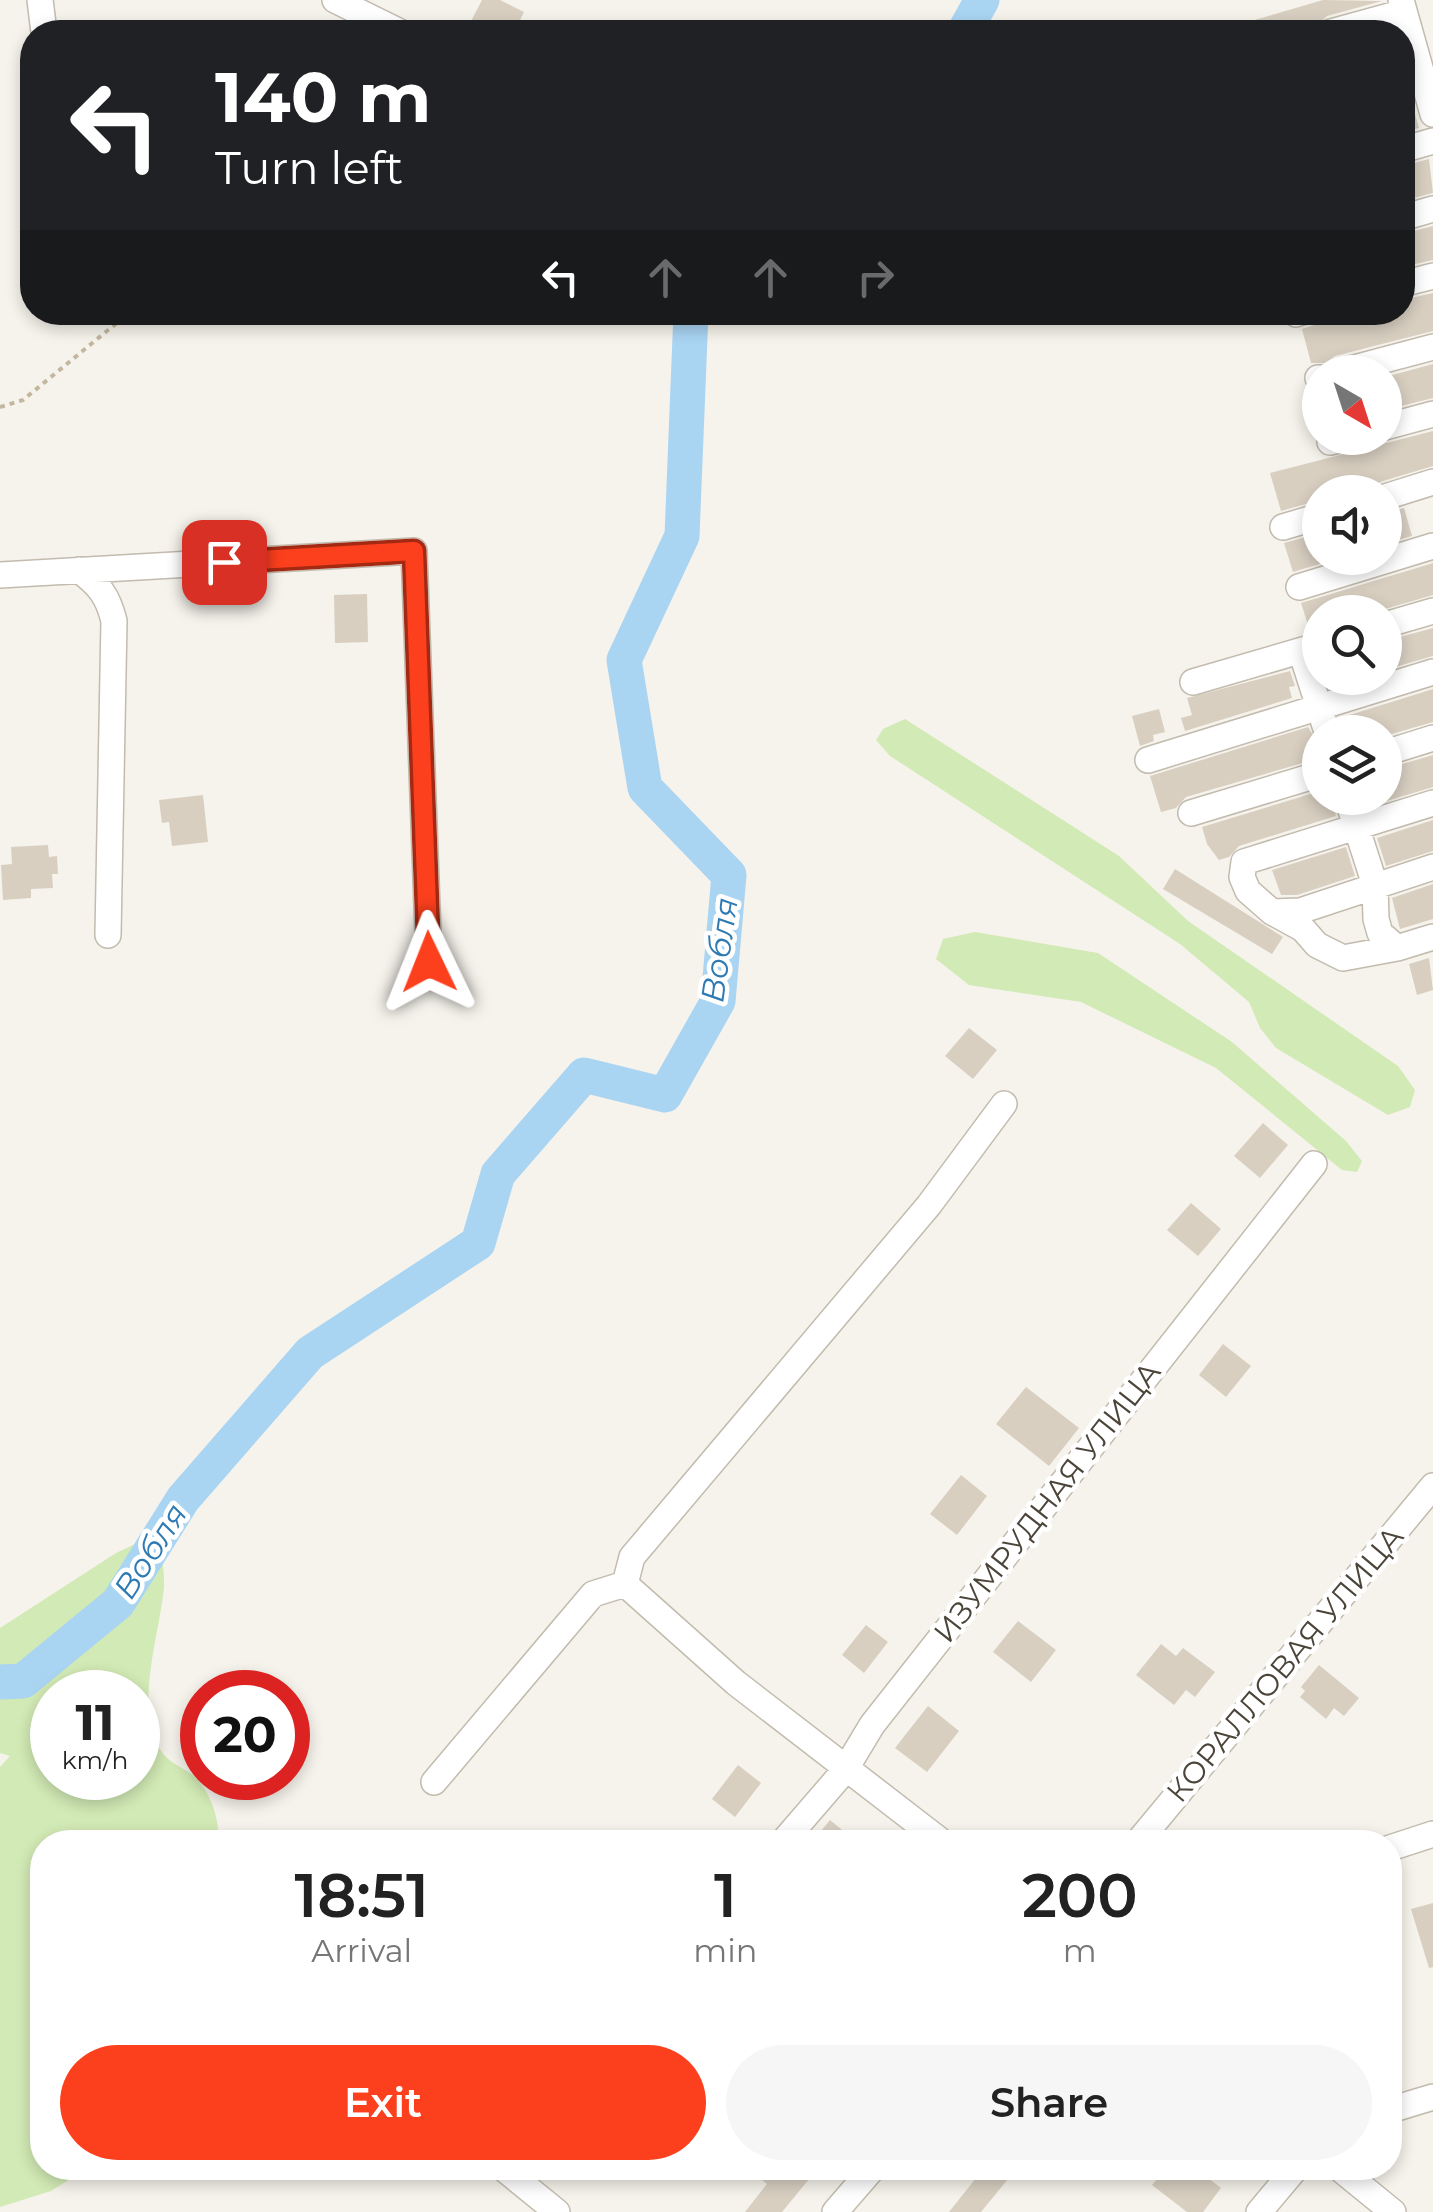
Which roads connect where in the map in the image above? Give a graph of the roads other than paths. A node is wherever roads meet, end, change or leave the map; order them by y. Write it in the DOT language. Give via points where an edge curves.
graph roads {
  1 [pos="335,0"];
  2 [pos="1402,6"];
  3 [pos="376,20"];
  4 [pos="1364,20"];
  5 [pos="1415,85"];
  6 [pos="1433,114"];
  7 [pos="1433,347"];
  8 [pos="1402,355"];
  9 [pos="1433,414"];
  10 [pos="1402,422"];
  11 [pos="1433,482"];
  12 [pos="1402,492"];
  13 [pos="1302,521"];
  14 [pos="1283,527"];
  15 [pos="1433,546"];
  16 [pos="79,570"];
  17 [pos="0,575"];
  18 [pos="1298,587"];
  19 [pos="1433,611"];
  20 [pos="1402,620"];
  21 [pos="1302,650"];
  22 [pos="1433,672"];
  23 [pos="1193,682"];
  24 [pos="1334,715"];
  25 [pos="1302,725"];
  26 [pos="1433,738"];
  27 [pos="1402,748"];
  28 [pos="1148,760"];
  29 [pos="1302,779"];
  30 [pos="1433,803"];
  31 [pos="1191,813"];
  32 [pos="1352,815"];
  33 [pos="1356,827"];
  34 [pos="1433,867"];
  35 [pos="1375,885"];
  36 [pos="1272,912"];
  37 [pos="108,935"];
  38 [pos="1433,936"];
  39 [pos="1398,948"];
  40 [pos="429,962"];
  41 [pos="1004,1104"];
  42 [pos="1314,1164"];
  43 [pos="1433,1486"];
  44 [pos="625,1584"];
  45 [pos="845,1770"];
  46 [pos="434,1782"];
  47 [pos="793,1830"];
  48 [pos="926,1830"];
  49 [pos="1148,1830"];
  50 [pos="1433,1834"];
  51 [pos="1402,1844"];
  52 [pos="1433,2097"];
  53 [pos="1402,2106"];
  54 [pos="519,2180"];
  55 [pos="862,2180"];
  56 [pos="1286,2180"];
  57 [pos="1353,2180"];
  58 [pos="557,2212"];
  59 [pos="835,2212"];
  60 [pos="1259,2212"];
  61 [pos="1393,2212"];
  1 -- 3 [label="street"];
  2 -- 4 [label="street"];
  5 -- 6 [label="street"];
  7 -- 8 [label="street"];
  9 -- 10 [label="street"];
  11 -- 12 [label="street"];
  13 -- 14 [label="street"];
  15 -- 18 [label="street"];
  16 -- 17 [label="street"];
  16 -- 37 [label="street" via="109,600 114,621"];
  16 -- 40 [label="street" via="414,551"];
  19 -- 20 [label="street"];
  21 -- 23 [label="street"];
  22 -- 24 [label="street"];
  25 -- 28 [label="street"];
  26 -- 27 [label="street"];
  29 -- 31 [label="street"];
  30 -- 33 [label="street"];
  32 -- 33 [label="street"];
  33 -- 35 [label="street"];
  33 -- 36 [label="street" via="1244,862 1248,891"];
  34 -- 35 [label="street"];
  35 -- 36 [label="street" via="1300,912"];
  35 -- 39 [label="street" via="1380,933"];
  36 -- 39 [label="street" via="1343,958"];
  38 -- 39 [label="street"];
  41 -- 44 [label="street" via="632,1556"];
  42 -- 45 [label="street, ИЗУМРУДНАЯ УЛИЦА" via="872,1725"];
  43 -- 49 [label="street, КОРАЛЛОВАЯ УЛИЦА"];
  44 -- 45 [label="street"];
  44 -- 46 [label="street" via="592,1594"];
  45 -- 47 [label="street, ИЗУМРУДНАЯ УЛИЦА"];
  45 -- 48 [label="street"];
  50 -- 51 [label="street"];
  52 -- 53 [label="street"];
  54 -- 58 [label="street"];
  55 -- 59 [label="street"];
  56 -- 60 [label="street"];
  57 -- 61 [label="street"];
}
